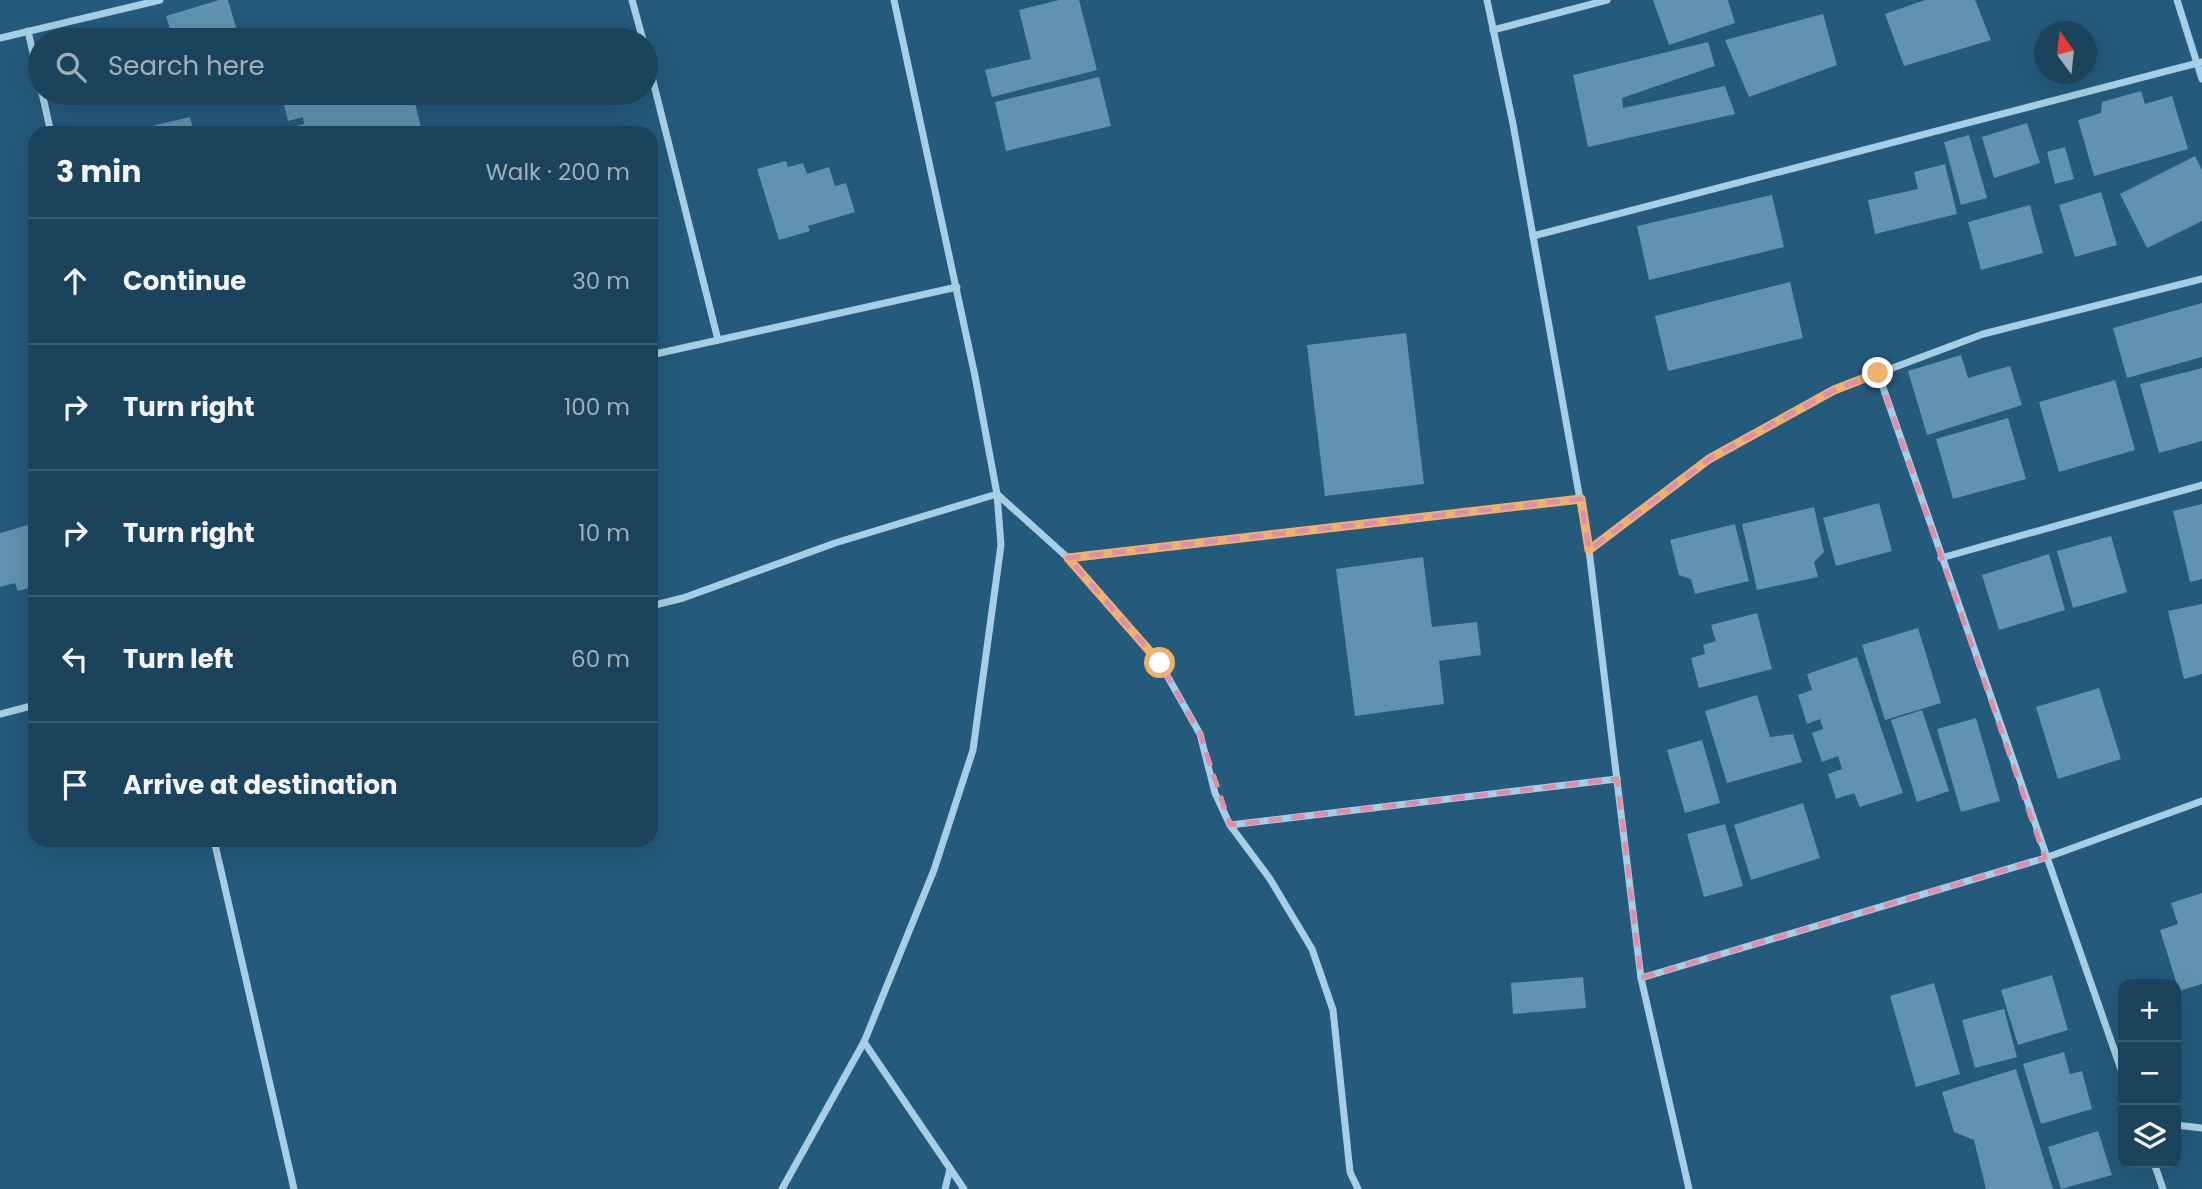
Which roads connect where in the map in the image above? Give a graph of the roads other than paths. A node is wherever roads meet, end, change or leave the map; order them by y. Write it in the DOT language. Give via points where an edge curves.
graph roads {
  1 [pos="160,0"];
  2 [pos="632,0"];
  3 [pos="894,0"];
  4 [pos="1487,0"];
  5 [pos="1607,0"];
  6 [pos="2177,0"];
  7 [pos="41,28"];
  8 [pos="640,28"];
  9 [pos="1493,30"];
  10 [pos="28,31"];
  11 [pos="0,38"];
  12 [pos="2200,63"];
  13 [pos="2202,79"];
  14 [pos="658,101"];
  15 [pos="45,105"];
  16 [pos="49,126"];
  17 [pos="1533,236"];
  18 [pos="2202,279"];
  19 [pos="957,287"];
  20 [pos="718,340"];
  21 [pos="658,353"];
  22 [pos="1878,373"];
  23 [pos="2202,485"];
  24 [pos="997,494"];
  25 [pos="1581,499"];
  26 [pos="1589,550"];
  27 [pos="1068,558"];
  28 [pos="1941,558"];
  29 [pos="658,604"];
  30 [pos="28,707"];
  31 [pos="0,714"];
  32 [pos="1617,779"];
  33 [pos="2202,801"];
  34 [pos="1230,825"];
  35 [pos="216,847"];
  36 [pos="2045,858"];
  37 [pos="1641,978"];
  38 [pos="864,1042"];
  39 [pos="2118,1061"];
  40 [pos="2181,1126"];
  41 [pos="2202,1128"];
  42 [pos="2156,1168"];
  43 [pos="950,1169"];
  44 [pos="294,1189"];
  45 [pos="782,1189"];
  46 [pos="944,1189"];
  47 [pos="964,1189"];
  48 [pos="1358,1189"];
  49 [pos="1689,1189"];
  50 [pos="2163,1189"];
  1 -- 7 [label="street"];
  2 -- 8 [label="street"];
  3 -- 19 [label="street"];
  4 -- 9 [label="street"];
  5 -- 9 [label="street"];
  6 -- 12 [label="street"];
  9 -- 17 [label="street"];
  10 -- 11 [label="street"];
  12 -- 13 [label="street"];
  12 -- 17 [label="street"];
  14 -- 20 [label="street"];
  15 -- 16 [label="street"];
  17 -- 25 [label="street"];
  18 -- 22 [label="street" via="1983,334"];
  19 -- 20 [label="street"];
  19 -- 24 [label="street"];
  20 -- 21 [label="street"];
  22 -- 26 [label="street" via="1834,390 1709,459"];
  22 -- 28 [label="street"];
  23 -- 28 [label="street"];
  24 -- 27 [label="street"];
  24 -- 29 [label="street" via="835,543"];
  24 -- 38 [label="street" via="1001,545 973,750 934,870"];
  25 -- 26 [label="street"];
  25 -- 27 [label="street"];
  26 -- 32 [label="street"];
  27 -- 34 [label="street" via="1160,663 1200,734 1215,793"];
  28 -- 36 [label="street"];
  30 -- 31 [label="street"];
  32 -- 34 [label="street"];
  32 -- 37 [label="street"];
  33 -- 36 [label="street"];
  34 -- 48 [label="street" via="1270,879 1312,949 1334,1010 1350,1172"];
  35 -- 44 [label="street"];
  36 -- 37 [label="street"];
  36 -- 39 [label="street"];
  37 -- 49 [label="street"];
  38 -- 43 [label="street"];
  38 -- 45 [label="street"];
  40 -- 41 [label="street"];
  42 -- 50 [label="street"];
  43 -- 46 [label="street"];
  43 -- 47 [label="street"];
}
